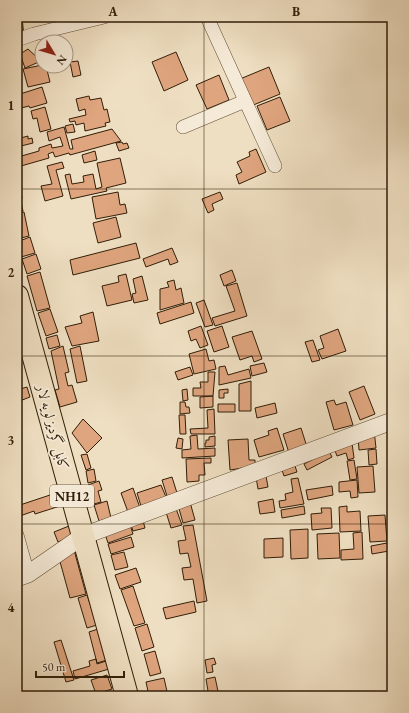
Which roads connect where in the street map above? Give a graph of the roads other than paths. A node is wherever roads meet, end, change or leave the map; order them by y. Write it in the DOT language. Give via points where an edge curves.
graph roads {
  1 [pos="104,17"];
  2 [pos="207,17"];
  3 [pos="17,40"];
  4 [pos="245,100"];
  5 [pos="183,127"];
  6 [pos="275,166"];
  7 [pos="17,296"];
  8 [pos="392,421"];
  9 [pos="17,535"];
  10 [pos="83,536"];
  11 [pos="23,576"];
  12 [pos="127,696"];
  1 -- 3 [label="street"];
  2 -- 4 [label="street"];
  4 -- 5 [label="street"];
  4 -- 6 [label="street"];
  7 -- 10 [label="highway, کابل گردیز لویه لار / NH12"];
  8 -- 10 [label="street"];
  9 -- 11 [label="street"];
  10 -- 11 [label="street"];
  10 -- 12 [label="highway, کابل گردیز لویه لار / NH12"];
}
